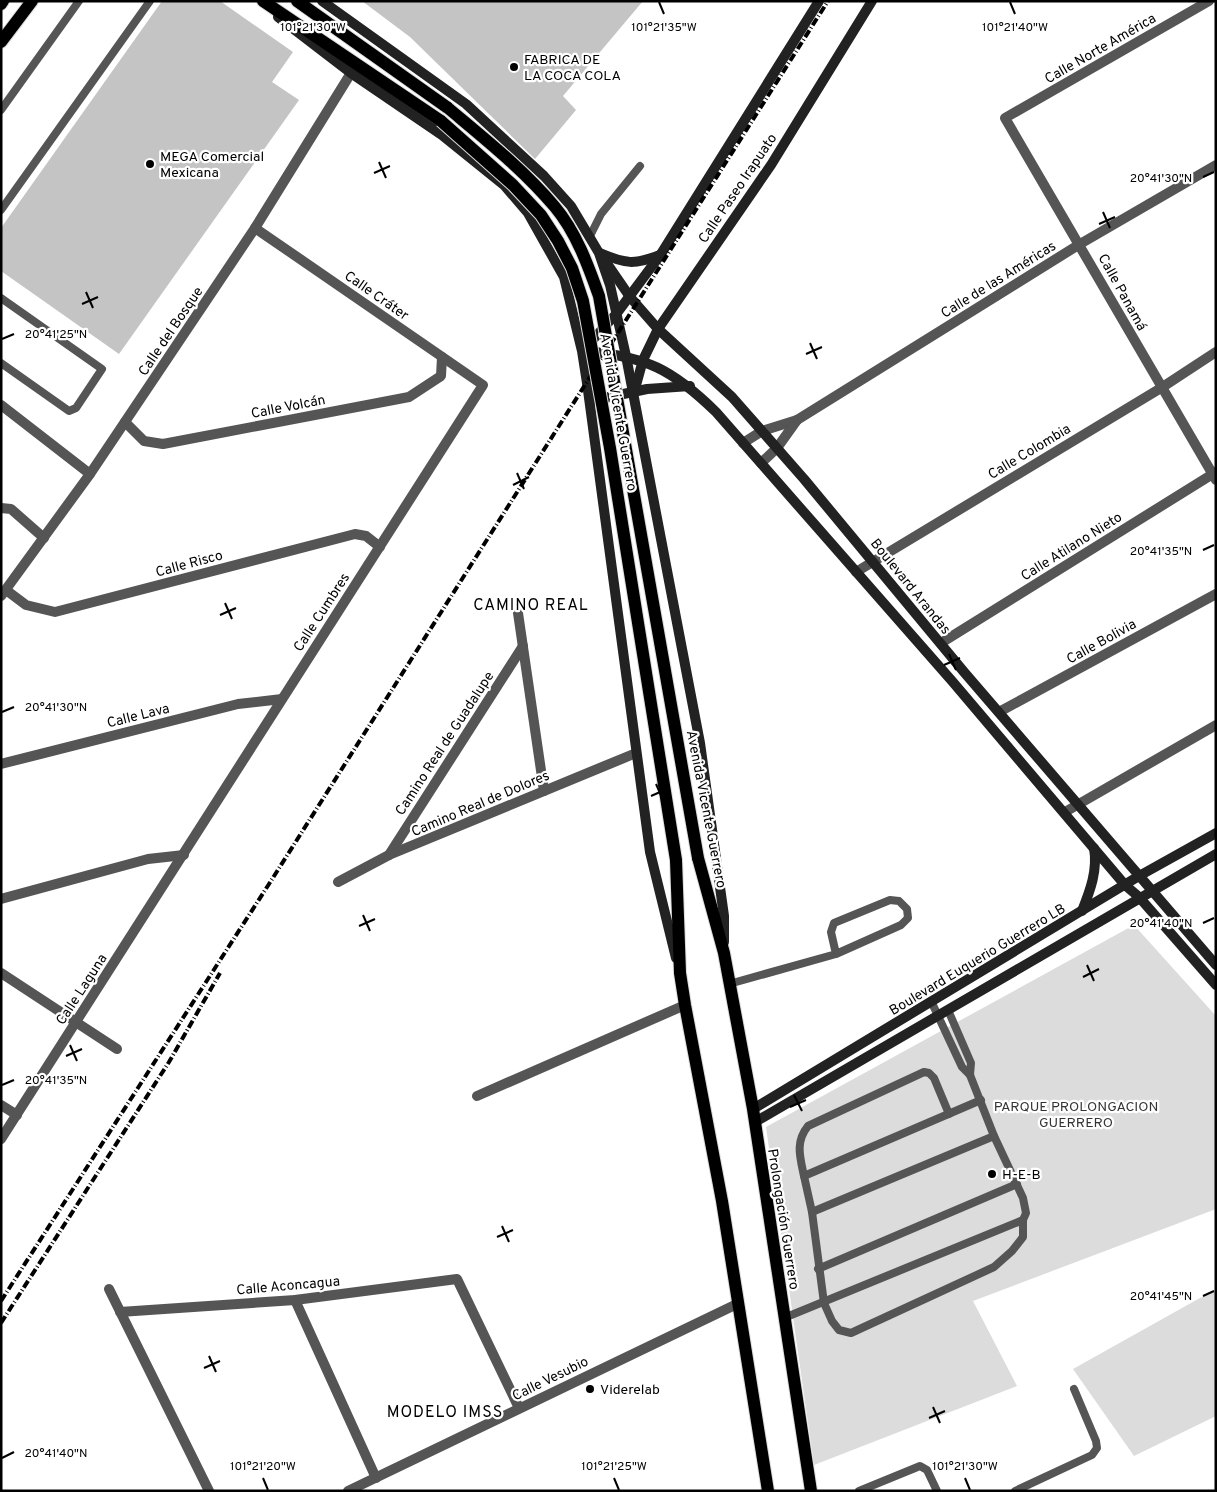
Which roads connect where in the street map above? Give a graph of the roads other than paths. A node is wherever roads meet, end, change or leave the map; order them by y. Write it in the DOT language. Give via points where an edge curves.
graph roads {
  1 [pos="32,1"];
  2 [pos="79,1"];
  3 [pos="150,1"];
  4 [pos="258,1"];
  5 [pos="263,1"];
  6 [pos="297,1"];
  7 [pos="322,1"];
  8 [pos="819,1"];
  9 [pos="872,1"];
  10 [pos="1209,1"];
  11 [pos="1,42"];
  12 [pos="351,73"];
  13 [pos="1,110"];
  14 [pos="1005,118"];
  15 [pos="1216,165"];
  16 [pos="640,166"];
  17 [pos="2,208"];
  18 [pos="255,228"];
  19 [pos="590,236"];
  20 [pos="1080,244"];
  21 [pos="599,253"];
  22 [pos="661,254"];
  23 [pos="606,271"];
  24 [pos="566,285"];
  25 [pos="630,296"];
  26 [pos="1,298"];
  27 [pos="617,314"];
  28 [pos="658,329"];
  29 [pos="582,351"];
  30 [pos="1216,352"];
  31 [pos="626,356"];
  32 [pos="442,358"];
  33 [pos="643,360"];
  34 [pos="1,364"];
  35 [pos="483,385"];
  36 [pos="690,386"];
  37 [pos="1161,388"];
  38 [pos="634,392"];
  39 [pos="590,401"];
  40 [pos="1,405"];
  41 [pos="797,420"];
  42 [pos="125,422"];
  43 [pos="762,431"];
  44 [pos="743,443"];
  45 [pos="777,448"];
  46 [pos="761,463"];
  47 [pos="90,474"];
  48 [pos="1215,475"];
  49 [pos="1,508"];
  50 [pos="44,538"];
  51 [pos="380,547"];
  52 [pos="874,561"];
  53 [pos="856,572"];
  54 [pos="3,593"];
  55 [pos="1216,594"];
  56 [pos="518,613"];
  57 [pos="941,643"];
  58 [pos="523,646"];
  59 [pos="282,699"];
  60 [pos="999,712"];
  61 [pos="1216,725"];
  62 [pos="636,753"];
  63 [pos="1,764"];
  64 [pos="544,791"];
  65 [pos="1078,804"];
  66 [pos="1065,812"];
  67 [pos="1216,833"];
  68 [pos="1094,847"];
  69 [pos="1216,854"];
  70 [pos="184,855"];
  71 [pos="389,856"];
  72 [pos="1139,876"];
  73 [pos="338,882"];
  74 [pos="1125,885"];
  75 [pos="1153,889"];
  76 [pos="1139,897"];
  77 [pos="1,899"];
  78 [pos="1082,911"];
  79 [pos="724,953"];
  80 [pos="836,954"];
  81 [pos="1215,962"];
  82 [pos="1,973"];
  83 [pos="680,973"];
  84 [pos="729,984"];
  85 [pos="1216,985"];
  86 [pos="932,1003"];
  87 [pos="685,1005"];
  88 [pos="948,1010"];
  89 [pos="938,1016"];
  90 [pos="76,1022"];
  91 [pos="117,1049"];
  92 [pos="970,1075"];
  93 [pos="477,1096"];
  94 [pos="981,1100"];
  95 [pos="1,1104"];
  96 [pos="949,1114"];
  97 [pos="17,1115"];
  98 [pos="754,1116"];
  99 [pos="994,1136"];
  100 [pos="1,1139"];
  101 [pos="804,1176"];
  102 [pos="1017,1184"];
  103 [pos="812,1212"];
  104 [pos="1023,1220"];
  105 [pos="818,1269"];
  106 [pos="109,1289"];
  107 [pos="295,1300"];
  108 [pos="824,1303"];
  109 [pos="737,1304"];
  110 [pos="120,1312"];
  111 [pos="784,1318"];
  112 [pos="1074,1389"];
  113 [pos="519,1408"];
  114 [pos="376,1478"];
  115 [pos="209,1491"];
  116 [pos="348,1491"];
  117 [pos="768,1491"];
  118 [pos="811,1491"];
  119 [pos="859,1491"];
  120 [pos="937,1491"];
  121 [pos="1015,1491"];
  1 -- 11 [label="main road"];
  2 -- 13 [label="lane"];
  3 -- 17 [label="lane"];
  4 -- 12 [label="main road"];
  5 -- 83 [label="main road, Avenida Vicente Guerrero, bridge" via="441,121 542,215 572,268 584,300 676,860"];
  6 -- 79 [label="main road, Avenida Vicente Guerrero, bridge" via="448,108 494,147 556,208 587,262 599,296 698,858"];
  7 -- 19 [label="main road" via="466,104 544,176 571,206"];
  8 -- 22 [label="main road, Calle Paseo Irapuato"];
  9 -- 28 [label="main road, Calle Paseo Irapuato" via="771,165"];
  10 -- 14 [label="street, Calle Norte América"];
  12 -- 18 [label="street, Calle del Bosque"];
  12 -- 24 [label="main road" via="442,135 504,185 528,213"];
  14 -- 20 [label="street, Calle Panamá"];
  15 -- 20 [label="street, Calle de las Américas"];
  16 -- 19 [label="lane" via="601,214"];
  18 -- 32 [label="street, Calle Cráter"];
  18 -- 42 [label="street, Calle del Bosque"];
  19 -- 21 [label="main road"];
  20 -- 37 [label="street, Calle Panamá"];
  20 -- 41 [label="street, Calle de las Américas"];
  21 -- 22 [label="main road" via="632,263"];
  21 -- 23 [label="main road"];
  21 -- 25 [label="main road, Boulevard Arandas"];
  22 -- 25 [label="main road, Calle Paseo Irapuato"];
  23 -- 24 [label="main road" via="586,287"];
  23 -- 27 [label="main road"];
  24 -- 29 [label="main road"];
  25 -- 27 [label="main road, Calle Paseo Irapuato"];
  25 -- 28 [label="main road, Boulevard Arandas"];
  26 -- 34 [label="lane" via="102,369 76,408 69,411"];
  27 -- 29 [label="main road, Calle Paseo Irapuato"];
  27 -- 31 [label="main road"];
  28 -- 33 [label="main road, Calle Paseo Irapuato"];
  28 -- 43 [label="main road, Boulevard Arandas" via="732,397"];
  29 -- 31 [label="main road"];
  29 -- 39 [label="main road"];
  30 -- 37 [label="street, Calle Colombia"];
  31 -- 33 [label="main road"];
  31 -- 38 [label="main road"];
  32 -- 35 [label="street, Calle Cráter"];
  32 -- 42 [label="street, Calle Volcán" via="441,376 408,397 162,444 144,441"];
  33 -- 36 [label="main road"];
  33 -- 38 [label="main road, Calle Paseo Irapuato"];
  35 -- 51 [label="street, Calle Cumbres"];
  36 -- 38 [label="main road"];
  36 -- 44 [label="main road"];
  37 -- 48 [label="street, Calle Panamá"];
  37 -- 52 [label="street, Calle Colombia"];
  38 -- 39 [label="main road"];
  38 -- 79 [label="main road" via="700,744 724,916"];
  39 -- 62 [label="main road"];
  40 -- 47 [label="street"];
  41 -- 43 [label="street, Calle de las Américas"];
  41 -- 45 [label="street, Calle de las Américas"];
  42 -- 47 [label="street, Calle del Bosque"];
  43 -- 44 [label="street, Calle de las Américas"];
  43 -- 45 [label="main road, Boulevard Arandas"];
  44 -- 46 [label="main road"];
  45 -- 46 [label="street, Calle de las Américas"];
  45 -- 52 [label="main road, Boulevard Arandas"];
  46 -- 53 [label="main road"];
  47 -- 50 [label="street, Calle del Bosque"];
  48 -- 57 [label="street, Calle Atilano Nieto"];
  49 -- 50 [label="street" via="11,509"];
  50 -- 54 [label="street, Calle del Bosque"];
  51 -- 54 [label="street, Calle Risco" via="366,536 355,534 55,612 26,606"];
  51 -- 59 [label="street, Calle Cumbres"];
  52 -- 53 [label="street, Calle Colombia"];
  52 -- 57 [label="main road, Boulevard Arandas"];
  53 -- 66 [label="main road"];
  55 -- 60 [label="street, Calle Bolivia"];
  56 -- 58 [label="street"];
  57 -- 60 [label="main road, Boulevard Arandas"];
  58 -- 64 [label="street"];
  58 -- 71 [label="street, Camino Real de Guadalupe"];
  59 -- 63 [label="street, Calle Lava" via="238,704"];
  59 -- 70 [label="street, Calle Cumbres"];
  60 -- 65 [label="main road, Boulevard Arandas"];
  61 -- 65 [label="street"];
  62 -- 64 [label="street, Camino Real de Dolores"];
  62 -- 83 [label="main road" via="650,852"];
  64 -- 71 [label="street, Camino Real de Dolores"];
  65 -- 66 [label="street"];
  65 -- 72 [label="main road, Boulevard Arandas"];
  66 -- 68 [label="main road"];
  67 -- 72 [label="main road, Boulevard Euquerio Guerrero LB"];
  68 -- 74 [label="main road"];
  68 -- 78 [label="main road" via="1096,857 1092,881"];
  69 -- 75 [label="main road, Boulevard Euquerio Guerrero LB"];
  70 -- 77 [label="street" via="148,859"];
  70 -- 90 [label="street, Calle Laguna"];
  71 -- 73 [label="street, Camino Real de Dolores"];
  72 -- 74 [label="main road, Boulevard Euquerio Guerrero LB"];
  72 -- 75 [label="main road, Boulevard Arandas"];
  74 -- 76 [label="main road"];
  74 -- 78 [label="main road, Boulevard Euquerio Guerrero LB"];
  75 -- 76 [label="main road, Boulevard Euquerio Guerrero LB"];
  75 -- 81 [label="main road, Boulevard Arandas"];
  76 -- 85 [label="main road"];
  76 -- 88 [label="main road, Boulevard Euquerio Guerrero LB"];
  78 -- 86 [label="main road, Boulevard Euquerio Guerrero LB"];
  79 -- 84 [label="main road, Prolongación Guerrero"];
  80 -- 80 [label="lane" via="901,925 908,918 907,909 899,900 890,900 834,923 831,932"];
  80 -- 84 [label="lane"];
  82 -- 90 [label="street"];
  83 -- 87 [label="main road"];
  84 -- 98 [label="main road, Prolongación Guerrero"];
  86 -- 89 [label="lane"];
  86 -- 98 [label="main road, Boulevard Euquerio Guerrero LB"];
  87 -- 93 [label="street"];
  87 -- 109 [label="main road" via="722,1200"];
  88 -- 89 [label="main road, Boulevard Euquerio Guerrero LB"];
  88 -- 92 [label="lane" via="971,1063"];
  89 -- 92 [label="lane" via="962,1067"];
  89 -- 98 [label="main road, Boulevard Euquerio Guerrero LB"];
  90 -- 91 [label="street"];
  90 -- 97 [label="street, Calle Laguna"];
  92 -- 94 [label="lane"];
  94 -- 96 [label="lane"];
  94 -- 99 [label="lane"];
  95 -- 97 [label="street"];
  96 -- 101 [label="lane"];
  96 -- 101 [label="lane" via="934,1078 924,1072 808,1126 801,1134 798,1147"];
  97 -- 100 [label="street, Calle Laguna"];
  98 -- 111 [label="main road, Prolongación Guerrero"];
  99 -- 102 [label="lane"];
  99 -- 103 [label="lane"];
  101 -- 103 [label="lane"];
  102 -- 104 [label="lane" via="1026,1213"];
  102 -- 105 [label="lane"];
  103 -- 105 [label="lane"];
  104 -- 108 [label="lane"];
  104 -- 108 [label="lane" via="1023,1237 994,1267 866,1327 851,1333 839,1330"];
  105 -- 108 [label="lane"];
  106 -- 110 [label="street"];
  107 -- 110 [label="street, Calle Aconcagua"];
  107 -- 113 [label="street, Calle Aconcagua" via="457,1279"];
  107 -- 114 [label="street"];
  108 -- 111 [label="lane"];
  109 -- 113 [label="street, Calle Vesubio"];
  109 -- 117 [label="main road"];
  110 -- 115 [label="street"];
  111 -- 118 [label="main road, Prolongación Guerrero"];
  112 -- 121 [label="lane" via="1097,1448 1092,1455"];
  113 -- 114 [label="street, Calle Vesubio"];
  114 -- 116 [label="street, Calle Vesubio"];
  119 -- 120 [label="lane" via="920,1466 927,1470"];
}
